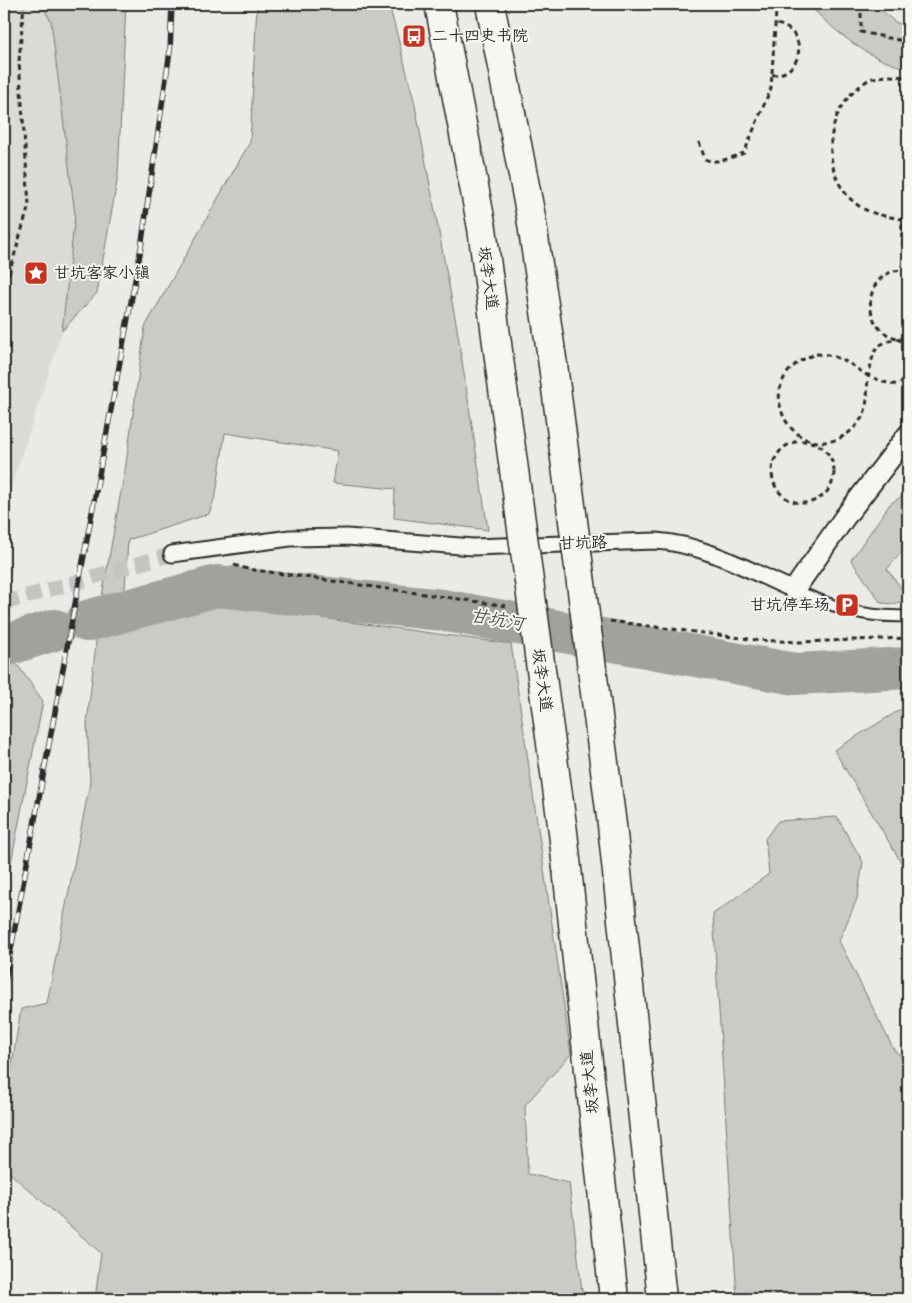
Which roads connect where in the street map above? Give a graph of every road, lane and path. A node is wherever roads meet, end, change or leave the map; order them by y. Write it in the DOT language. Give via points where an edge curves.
graph roads {
  1 [pos="24,4"];
  2 [pos="439,4"];
  3 [pos="490,4"];
  4 [pos="770,4"];
  5 [pos="861,4"];
  6 [pos="775,24"];
  7 [pos="908,42"];
  8 [pos="772,75"];
  9 [pos="908,77"];
  10 [pos="699,142"];
  11 [pos="908,207"];
  12 [pos="903,219"];
  13 [pos="908,258"];
  14 [pos="908,270"];
  15 [pos="4,291"];
  16 [pos="908,338"];
  17 [pos="898,339"];
  18 [pos="908,347"];
  19 [pos="868,376"];
  20 [pos="908,378"];
  21 [pos="908,435"];
  22 [pos="808,441"];
  23 [pos="172,554"];
  24 [pos="794,590"];
  25 [pos="908,616"];
  26 [pos="614,1299"];
  27 [pos="662,1299"];
  1 -- 15 [label="path" via="19,61 29,206"];
  2 -- 26 [label="main road, 坂李大道, bridge" via="482,228 563,832"];
  3 -- 27 [label="main road, bridge" via="531,217 553,365 612,825"];
  4 -- 6 [label="path" via="776,10"];
  5 -- 7 [label="path" via="861,32"];
  6 -- 8 [label="path"];
  6 -- 8 [label="path" via="784,25 796,35 798,53 789,71"];
  8 -- 10 [label="path" via="771,88 744,153 716,162 709,161"];
  9 -- 12 [label="path" via="887,76 869,80 849,95 835,116 830,144 834,172 849,198 864,209"];
  11 -- 12 [label="path"];
  12 -- 13 [label="path" via="901,231"];
  14 -- 17 [label="path" via="890,272 881,278 870,297 873,318 879,328"];
  16 -- 17 [label="path"];
  17 -- 18 [label="path"];
  17 -- 19 [label="path" via="884,342 874,352"];
  19 -- 20 [label="path" via="890,385"];
  19 -- 22 [label="path" via="865,409 859,423 848,434 834,440"];
  19 -- 22 [label="path" via="844,359 830,354 809,356 791,366 779,391 779,406 793,430"];
  21 -- 24 [label="street"];
  22 -- 22 [label="path" via="826,450 834,469 833,480 822,497 802,503 783,496 776,488 772,469 778,454 788,444"];
  23 -- 24 [label="street, 甘坑路" via="290,538 346,537 473,547 677,542"];
  24 -- 25 [label="lane" via="849,612"];
}
